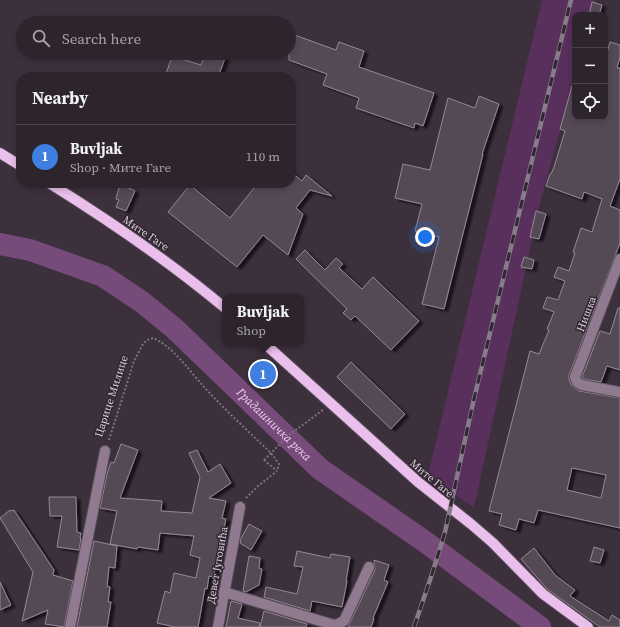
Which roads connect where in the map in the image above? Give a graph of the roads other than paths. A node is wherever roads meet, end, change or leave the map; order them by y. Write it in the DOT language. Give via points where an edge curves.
graph roads {
  1 [pos="0,152"];
  2 [pos="16,163"];
  3 [pos="57,188"];
  4 [pos="620,259"];
  5 [pos="222,306"];
  6 [pos="267,346"];
  7 [pos="620,392"];
  8 [pos="105,452"];
  9 [pos="240,506"];
  10 [pos="369,567"];
  11 [pos="224,592"];
  12 [pos="70,627"];
  13 [pos="218,627"];
  14 [pos="588,627"];
  1 -- 2 [label="main road"];
  3 -- 5 [label="main road, Мите Гаге" via="155,253"];
  4 -- 7 [label="street, Нишка" via="575,378 582,385"];
  6 -- 14 [label="main road, Мите Гаге" via="418,482 493,543 543,594"];
  8 -- 12 [label="street, Царице Милице"];
  9 -- 11 [label="street, Девет Југовића"];
  10 -- 11 [label="street" via="344,621 334,625"];
  11 -- 13 [label="street, Девет Југовића"];
}
